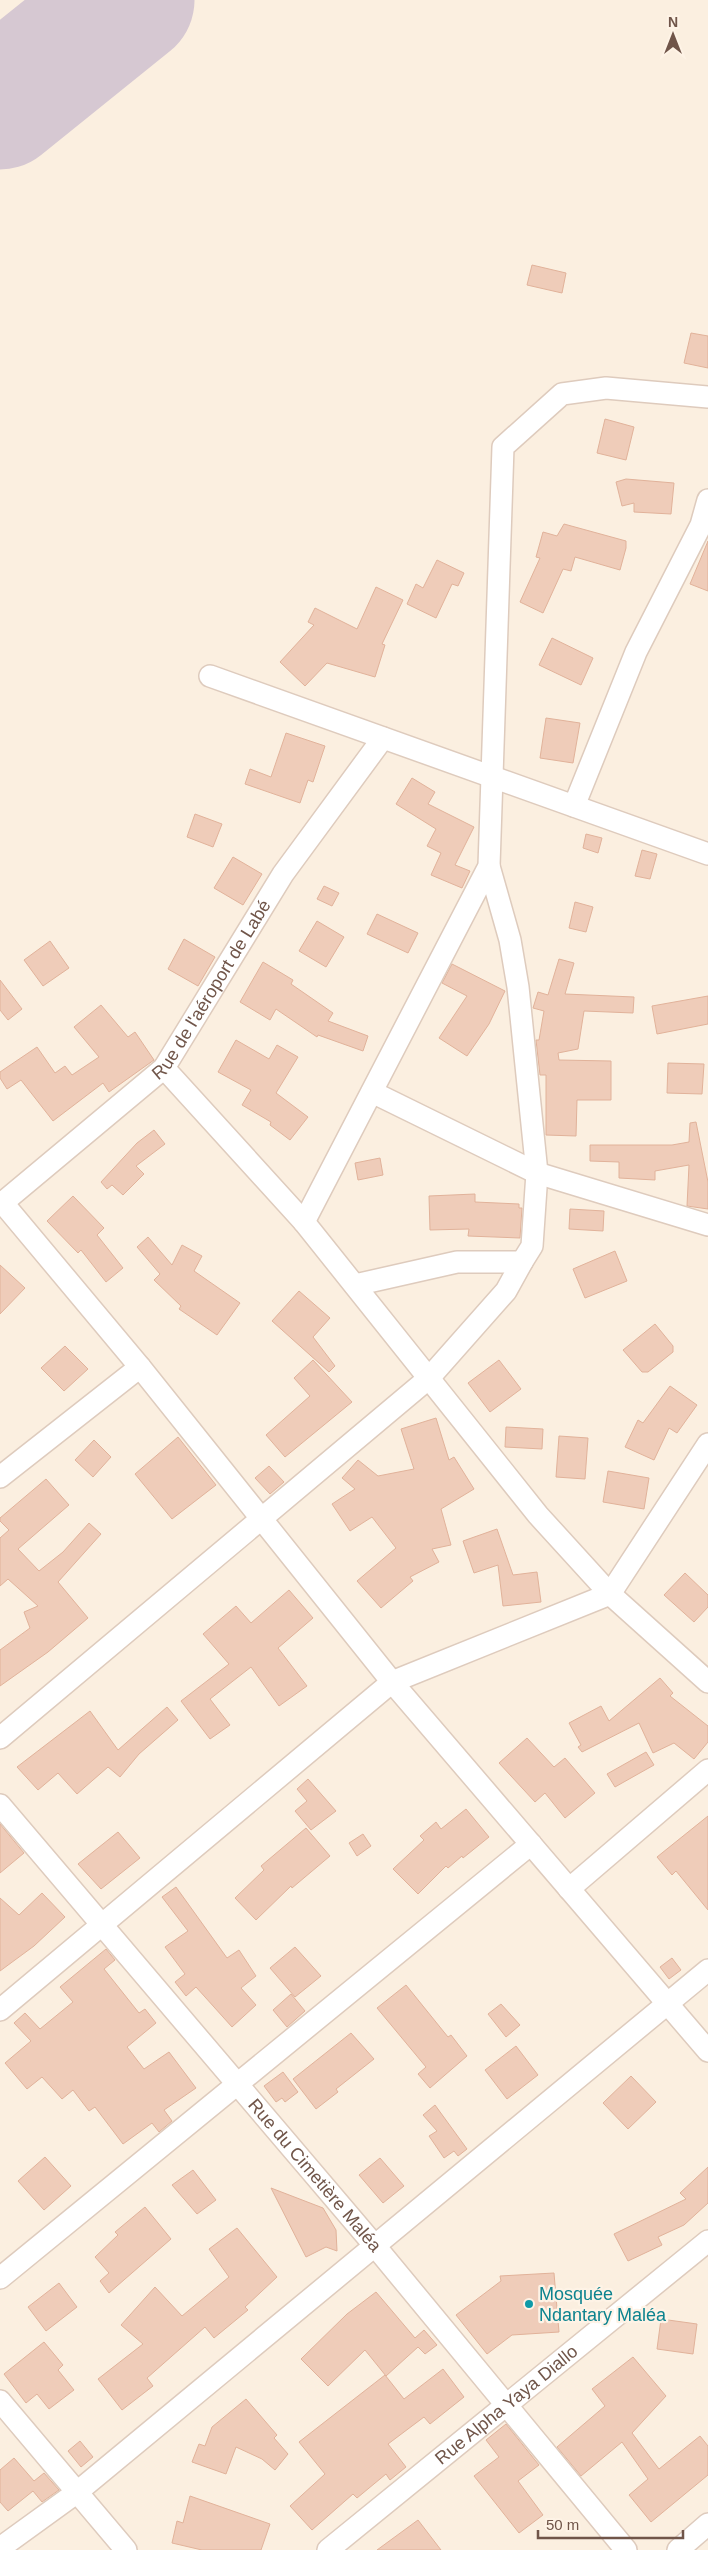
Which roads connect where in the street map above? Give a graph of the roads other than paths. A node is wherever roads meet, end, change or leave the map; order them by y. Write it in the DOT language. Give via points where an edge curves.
graph roads {
  1 [pos="708,397"];
  2 [pos="708,500"];
  3 [pos="210,676"];
  4 [pos="383,738"];
  5 [pos="492,777"];
  6 [pos="574,806"];
  7 [pos="708,854"];
  8 [pos="489,866"];
  9 [pos="164,1068"];
  10 [pos="372,1092"];
  11 [pos="537,1173"];
  12 [pos="1,1204"];
  13 [pos="304,1222"];
  14 [pos="708,1226"];
  15 [pos="522,1262"];
  16 [pos="355,1285"];
  17 [pos="140,1367"];
  18 [pos="429,1378"];
  19 [pos="708,1444"];
  20 [pos="0,1477"];
  21 [pos="261,1518"];
  22 [pos="610,1594"];
  23 [pos="392,1682"];
  24 [pos="708,1682"];
  25 [pos="0,1738"];
  26 [pos="708,1770"];
  27 [pos="0,1805"];
  28 [pos="531,1844"];
  29 [pos="569,1889"];
  30 [pos="102,1925"];
  31 [pos="708,1970"];
  32 [pos="668,2004"];
  33 [pos="0,2010"];
  34 [pos="708,2051"];
  35 [pos="237,2084"];
  36 [pos="708,2242"];
  37 [pos="375,2246"];
  38 [pos="0,2278"];
  39 [pos="0,2401"];
  40 [pos="506,2404"];
  41 [pos="76,2493"];
  42 [pos="708,2524"];
  43 [pos="0,2548"];
  44 [pos="126,2550"];
  45 [pos="328,2550"];
  46 [pos="626,2550"];
  47 [pos="678,2550"];
  1 -- 5 [label="street" via="606,388 562,394 503,447"];
  2 -- 6 [label="street" via="702,525 636,652"];
  3 -- 4 [label="street"];
  4 -- 5 [label="street"];
  4 -- 9 [label="street, Rue de l'aéroport de Labé" via="283,874"];
  5 -- 6 [label="street"];
  5 -- 8 [label="street"];
  6 -- 7 [label="street"];
  8 -- 10 [label="street"];
  8 -- 11 [label="street" via="510,940 518,986"];
  9 -- 12 [label="street, Rue de l'aéroport de Labé"];
  9 -- 13 [label="street"];
  10 -- 11 [label="street"];
  10 -- 13 [label="street"];
  11 -- 14 [label="street"];
  11 -- 15 [label="street" via="532,1246"];
  12 -- 17 [label="street"];
  13 -- 16 [label="street"];
  15 -- 16 [label="street" via="457,1262"];
  15 -- 18 [label="street" via="506,1291"];
  16 -- 18 [label="street"];
  17 -- 20 [label="street"];
  17 -- 21 [label="street"];
  18 -- 21 [label="street"];
  18 -- 22 [label="street" via="538,1515"];
  19 -- 22 [label="street"];
  21 -- 23 [label="street"];
  21 -- 25 [label="street"];
  22 -- 23 [label="street"];
  22 -- 24 [label="street"];
  23 -- 28 [label="street"];
  23 -- 30 [label="street"];
  26 -- 29 [label="street"];
  27 -- 30 [label="street, Rue du Cimetière Maléa"];
  28 -- 29 [label="street"];
  28 -- 35 [label="street"];
  29 -- 32 [label="street"];
  30 -- 33 [label="street"];
  30 -- 35 [label="street, Rue du Cimetière Maléa"];
  31 -- 32 [label="street"];
  32 -- 34 [label="street"];
  32 -- 37 [label="street"];
  35 -- 37 [label="street, Rue du Cimetière Maléa"];
  35 -- 38 [label="street"];
  36 -- 40 [label="street, Rue Alpha Yaya Diallo"];
  37 -- 40 [label="street, Rue du Cimetière Maléa"];
  37 -- 41 [label="street"];
  39 -- 41 [label="street"];
  40 -- 45 [label="street, Rue Alpha Yaya Diallo"];
  40 -- 46 [label="street, Rue du Cimetière Maléa"];
  41 -- 43 [label="street"];
  41 -- 44 [label="street"];
  42 -- 47 [label="street"];
}
